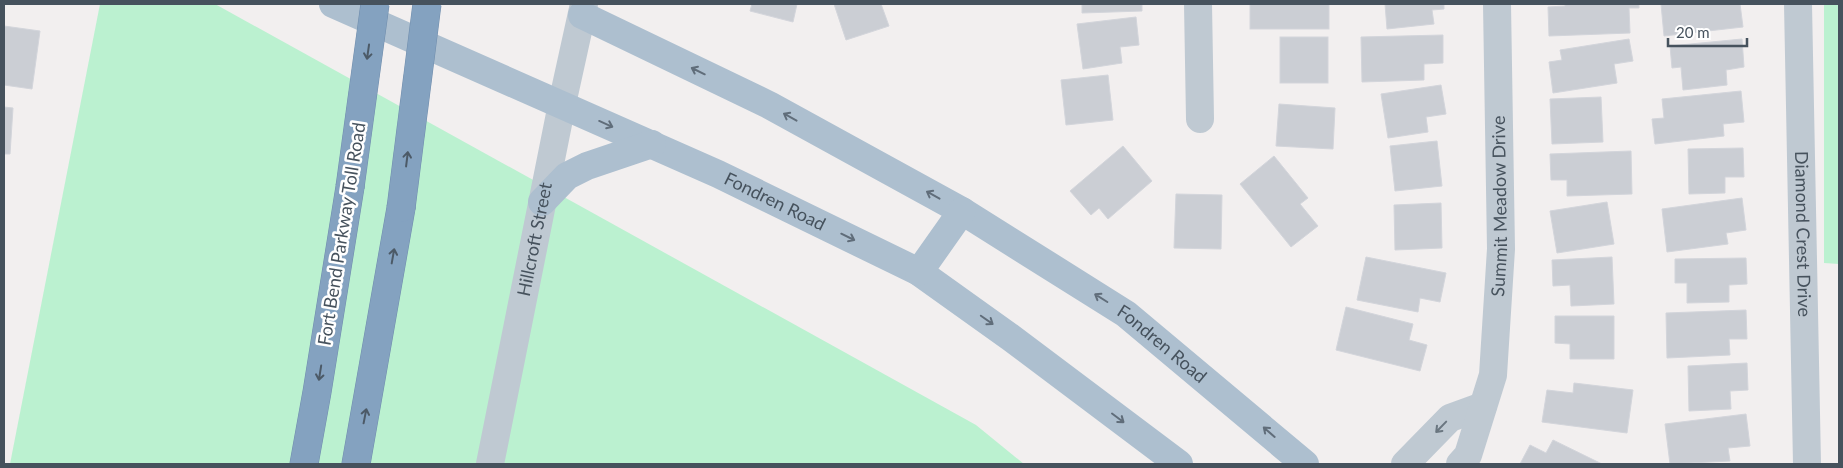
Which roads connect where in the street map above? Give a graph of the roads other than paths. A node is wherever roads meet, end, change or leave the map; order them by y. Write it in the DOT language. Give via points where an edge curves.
graph roads {
  1 [pos="333,4"];
  2 [pos="375,4"];
  3 [pos="427,4"];
  4 [pos="1198,4"];
  5 [pos="1497,4"];
  6 [pos="1798,4"];
  7 [pos="583,10"];
  8 [pos="562,104"];
  9 [pos="1200,119"];
  10 [pos="652,144"];
  11 [pos="542,202"];
  12 [pos="962,211"];
  13 [pos="919,272"];
  14 [pos="1483,406"];
  15 [pos="304,464"];
  16 [pos="356,464"];
  17 [pos="490,464"];
  18 [pos="1179,464"];
  19 [pos="1305,464"];
  20 [pos="1405,464"];
  21 [pos="1460,464"];
  22 [pos="1807,464"];
  1 -- 8 [label="main road, Fondren Road"];
  2 -- 15 [label="highway, Fort Bend Parkway Toll Road, one-way, bridge" via="350,187"];
  16 -- 3 [label="highway, one-way, bridge" via="402,208"];
  4 -- 9 [label="street"];
  5 -- 14 [label="street, Summit Meadow Drive" via="1501,249 1493,375"];
  6 -- 22 [label="street, Diamond Crest Drive"];
  7 -- 8 [label="street, Hillcroft Street"];
  12 -- 7 [label="main road, Fondren Road, one-way" via="769,105"];
  8 -- 10 [label="main road, Fondren Road, one-way"];
  8 -- 11 [label="street, Hillcroft Street"];
  10 -- 11 [label="main road" via="567,176"];
  10 -- 13 [label="main road, Fondren Road, one-way"];
  11 -- 17 [label="street, Hillcroft Street"];
  12 -- 13 [label="main road"];
  19 -- 12 [label="main road, Fondren Road, one-way" via="1126,314"];
  13 -- 18 [label="main road, Fondren Road, one-way"];
  14 -- 20 [label="street, one-way" via="1450,418"];
  14 -- 21 [label="street, Summit Meadow Drive" via="1468,455"];
}
